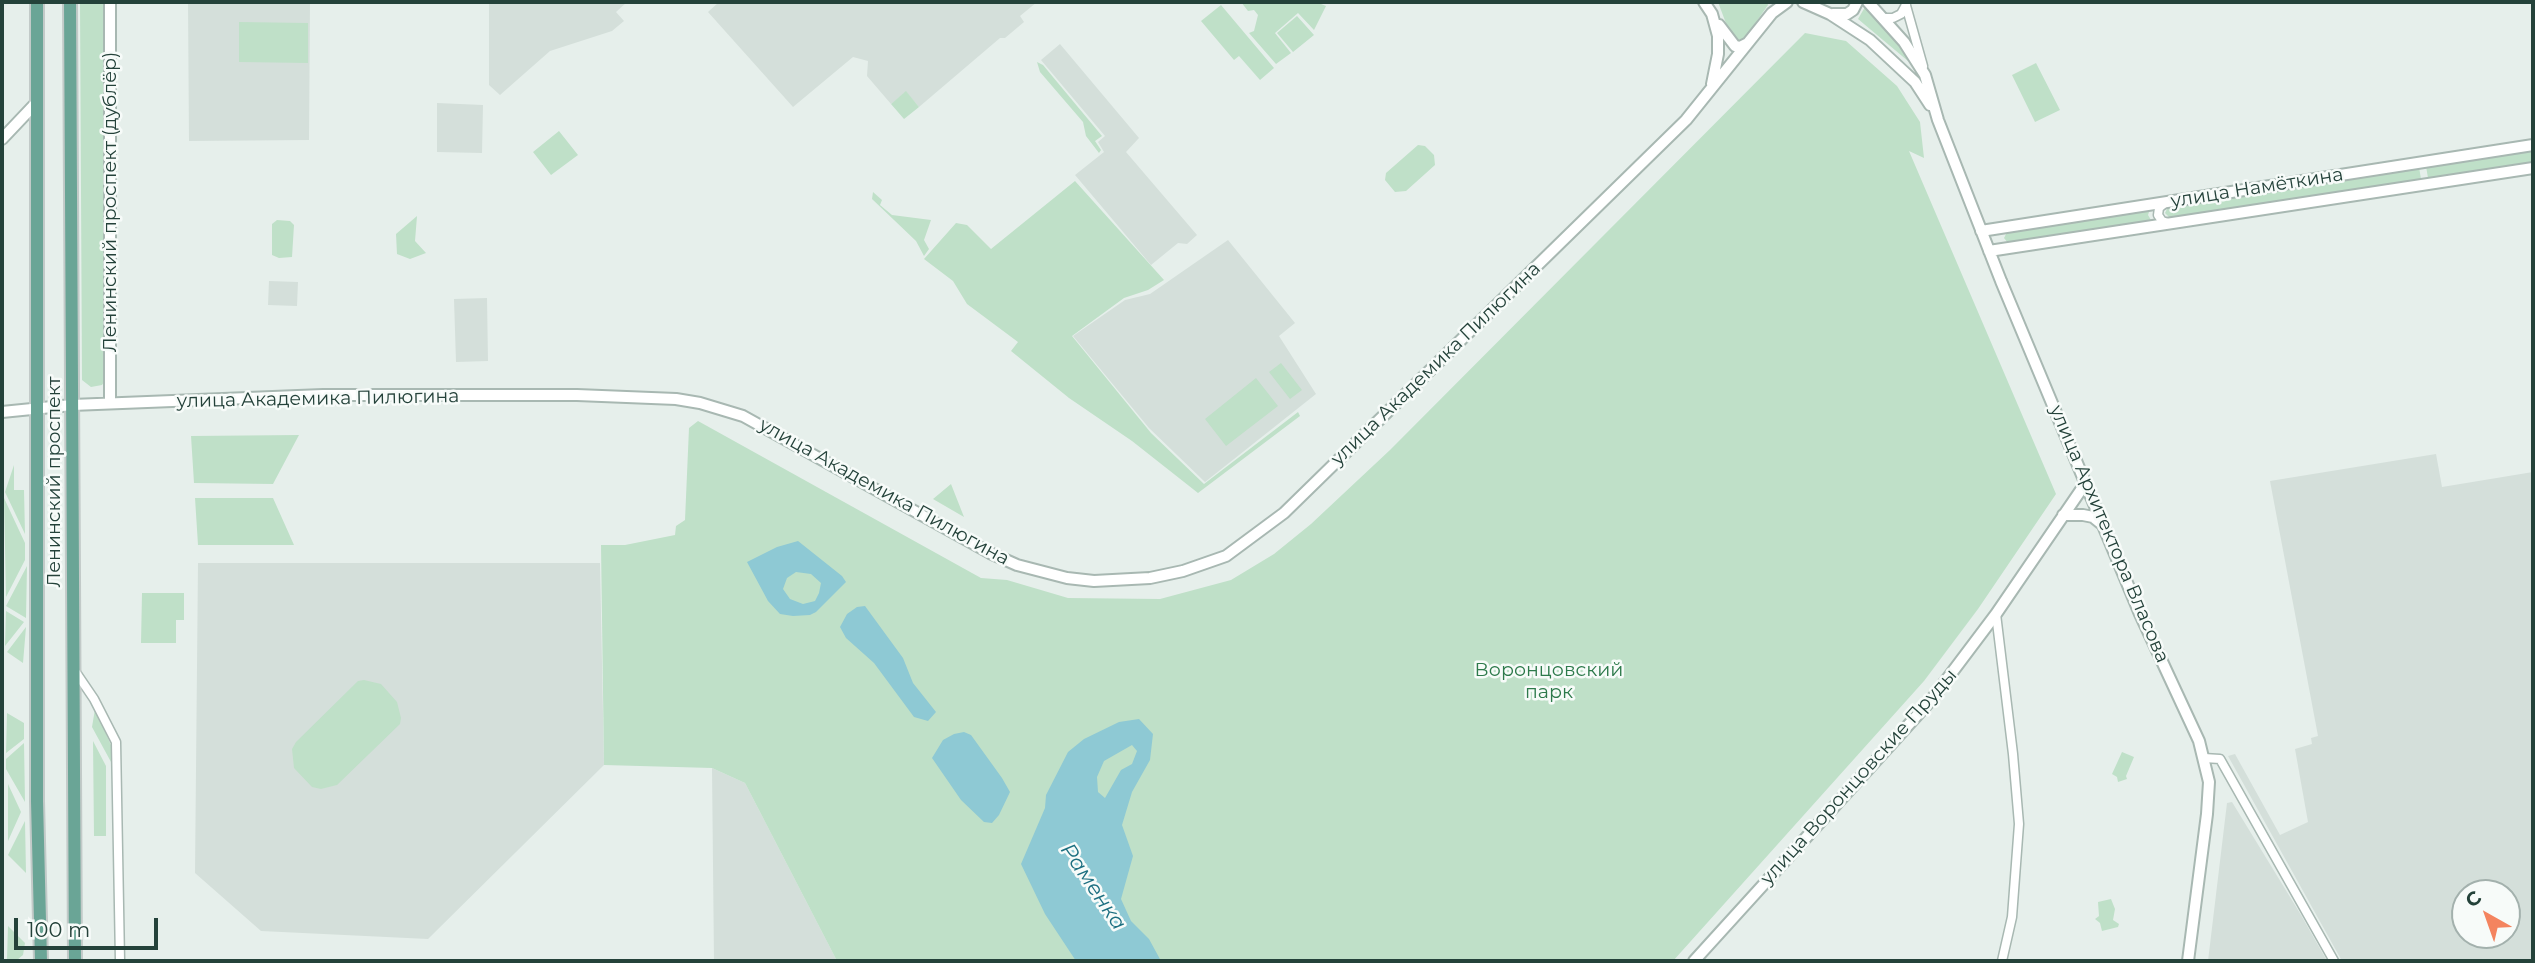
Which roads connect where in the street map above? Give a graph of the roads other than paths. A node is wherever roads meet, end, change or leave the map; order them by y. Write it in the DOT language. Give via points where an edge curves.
graph roads {
  1 [pos="37,2"];
  2 [pos="70,2"];
  3 [pos="110,2"];
  4 [pos="1704,2"];
  5 [pos="1787,2"];
  6 [pos="1803,2"];
  7 [pos="1857,2"];
  8 [pos="1868,2"];
  9 [pos="1905,3"];
  10 [pos="1712,14"];
  11 [pos="1830,14"];
  12 [pos="1884,18"];
  13 [pos="1754,38"];
  14 [pos="1925,75"];
  15 [pos="1710,90"];
  16 [pos="37,101"];
  17 [pos="1938,120"];
  18 [pos="2,139"];
  19 [pos="2533,145"];
  20 [pos="2533,168"];
  21 [pos="2168,202"];
  22 [pos="2170,223"];
  23 [pos="1981,231"];
  24 [pos="1989,251"];
  25 [pos="2,403"];
  26 [pos="110,403"];
  27 [pos="72,405"];
  28 [pos="35,408"];
  29 [pos="2,412"];
  30 [pos="2085,484"];
  31 [pos="2063,516"];
  32 [pos="2103,525"];
  33 [pos="1996,614"];
  34 [pos="74,669"];
  35 [pos="2204,758"];
  36 [pos="41,961"];
  37 [pos="75,961"];
  38 [pos="120,961"];
  39 [pos="1694,961"];
  40 [pos="2002,961"];
  41 [pos="2188,961"];
  42 [pos="2334,961"];
  1 -- 16 [label="main road, Ленинский проспект"];
  2 -- 27 [label="main road, Ленинский проспект"];
  3 -- 26 [label="street, Ленинский проспект (дублёр)"];
  4 -- 10 [label="street, улица Академика Пилюгина"];
  5 -- 13 [label="street, улица Академика Пилюгина" via="1772,13"];
  6 -- 11 [label="street"];
  7 -- 11 [label="street" via="1847,14"];
  8 -- 12 [label="street"];
  9 -- 12 [label="street" via="1901,14"];
  9 -- 14 [label="street"];
  10 -- 13 [label="street" via="1735,46"];
  10 -- 15 [label="street, улица Академика Пилюгина" via="1718,54"];
  11 -- 17 [label="street" via="1899,65"];
  12 -- 14 [label="street"];
  13 -- 15 [label="street, улица Академика Пилюгина"];
  14 -- 17 [label="street"];
  15 -- 26 [label="street, улица Академика Пилюгина" via="1677,128 1284,513 1226,556 1150,578 1076,579 1017,565 743,416 701,403 601,395 355,395"];
  16 -- 18 [label="street"];
  16 -- 28 [label="main road, Ленинский проспект"];
  17 -- 23 [label="street, улица Архитектора Власова"];
  19 -- 21 [label="street, улица Намёткина"];
  20 -- 22 [label="street, улица Намёткина"];
  21 -- 22 [label="street" via="2161,205 2158,215"];
  21 -- 23 [label="street, улица Намёткина"];
  22 -- 24 [label="street, улица Намёткина"];
  23 -- 24 [label="street, улица Архитектора Власова"];
  24 -- 30 [label="street, улица Архитектора Власова"];
  25 -- 28 [label="street"];
  26 -- 27 [label="street, улица Академика Пилюгина"];
  27 -- 28 [label="street, улица Академика Пилюгина"];
  27 -- 34 [label="main road, Ленинский проспект"];
  28 -- 29 [label="street"];
  28 -- 36 [label="main road, Ленинский проспект"];
  30 -- 31 [label="street, улица Воронцовские Пруды"];
  30 -- 32 [label="street, улица Архитектора Власова"];
  31 -- 32 [label="street" via="2093,517"];
  31 -- 33 [label="street, улица Воронцовские Пруды"];
  32 -- 35 [label="street, улица Архитектора Власова"];
  33 -- 39 [label="street, улица Воронцовские Пруды" via="1933,699"];
  33 -- 40 [label="street" via="2019,824 2012,917"];
  34 -- 37 [label="main road, Ленинский проспект"];
  34 -- 38 [label="street" via="116,742"];
  35 -- 41 [label="street, улица Архитектора Власова" via="2209,782 2207,814"];
  35 -- 42 [label="street" via="2220,759"];
}
